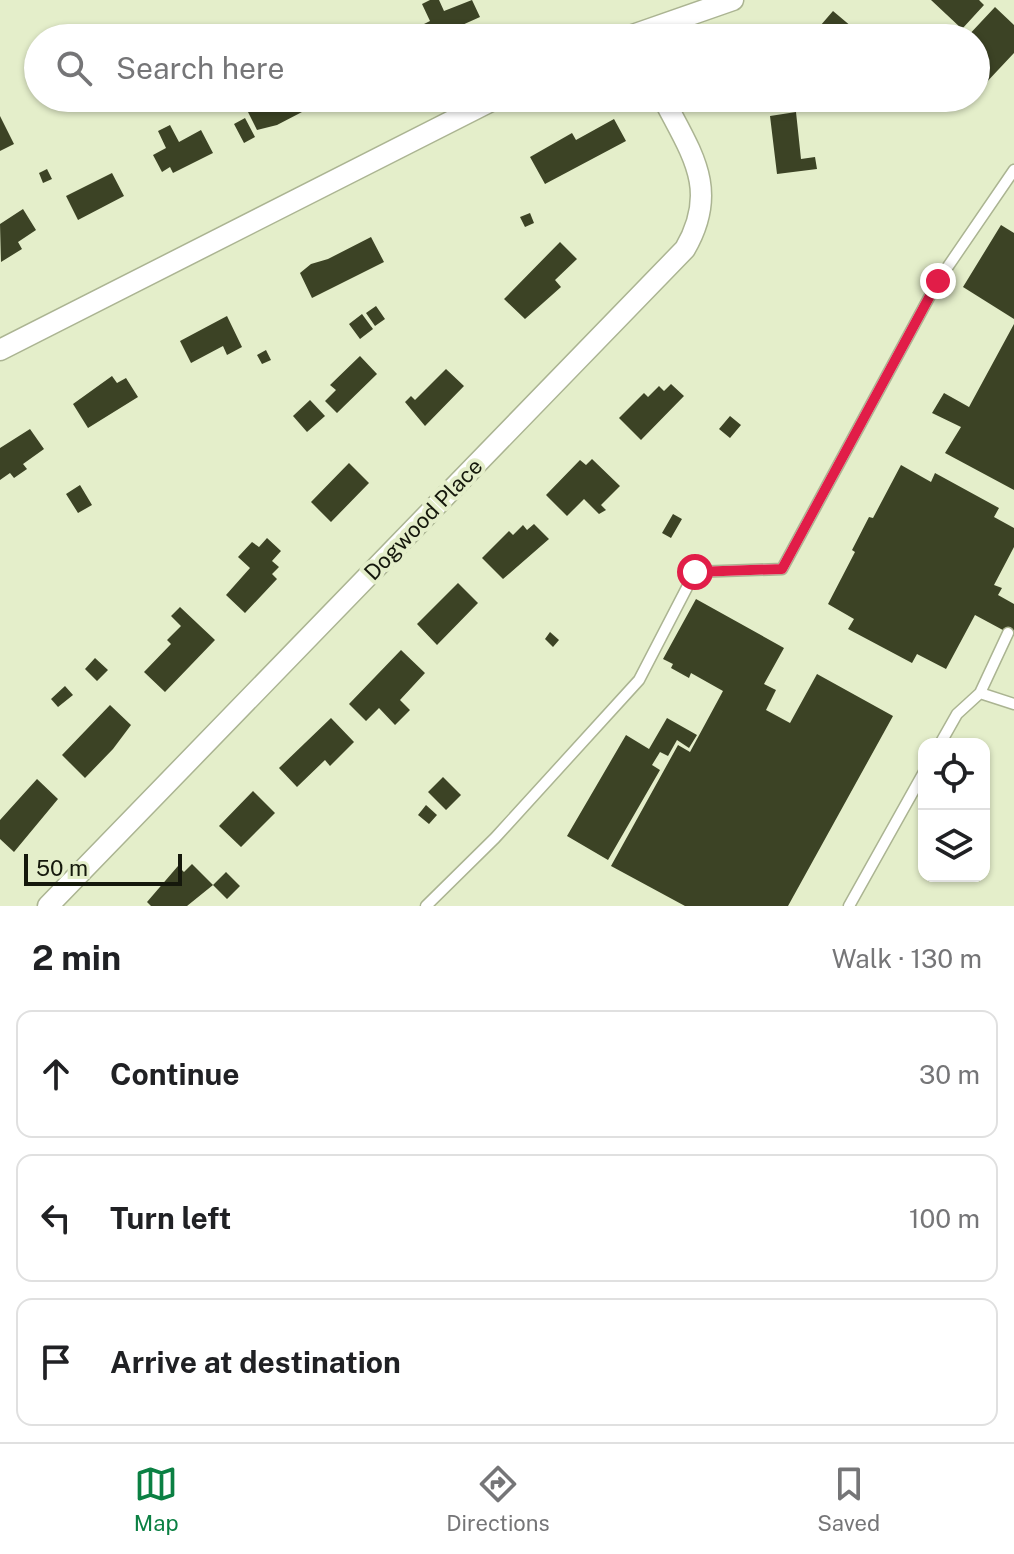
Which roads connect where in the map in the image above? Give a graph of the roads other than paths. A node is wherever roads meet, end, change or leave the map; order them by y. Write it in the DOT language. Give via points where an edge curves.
graph roads {
  1 [pos="733,0"];
  2 [pos="666,24"];
  3 [pos="469,112"];
  4 [pos="670,112"];
  5 [pos="1014,170"];
  6 [pos="0,350"];
  7 [pos="1008,633"];
  8 [pos="980,693"];
  9 [pos="1014,704"];
  10 [pos="943,738"];
  11 [pos="918,783"];
  12 [pos="48,906"];
  13 [pos="426,906"];
  14 [pos="849,906"];
  1 -- 2 [label="street"];
  3 -- 6 [label="street"];
  4 -- 12 [label="street, Dogwood Place" via="702,185 697,229 685,249"];
  5 -- 13 [label="lane" via="938,281 782,569 695,572 639,680"];
  7 -- 8 [label="lane"];
  8 -- 9 [label="lane"];
  8 -- 10 [label="lane" via="957,714"];
  11 -- 14 [label="lane"];
}
